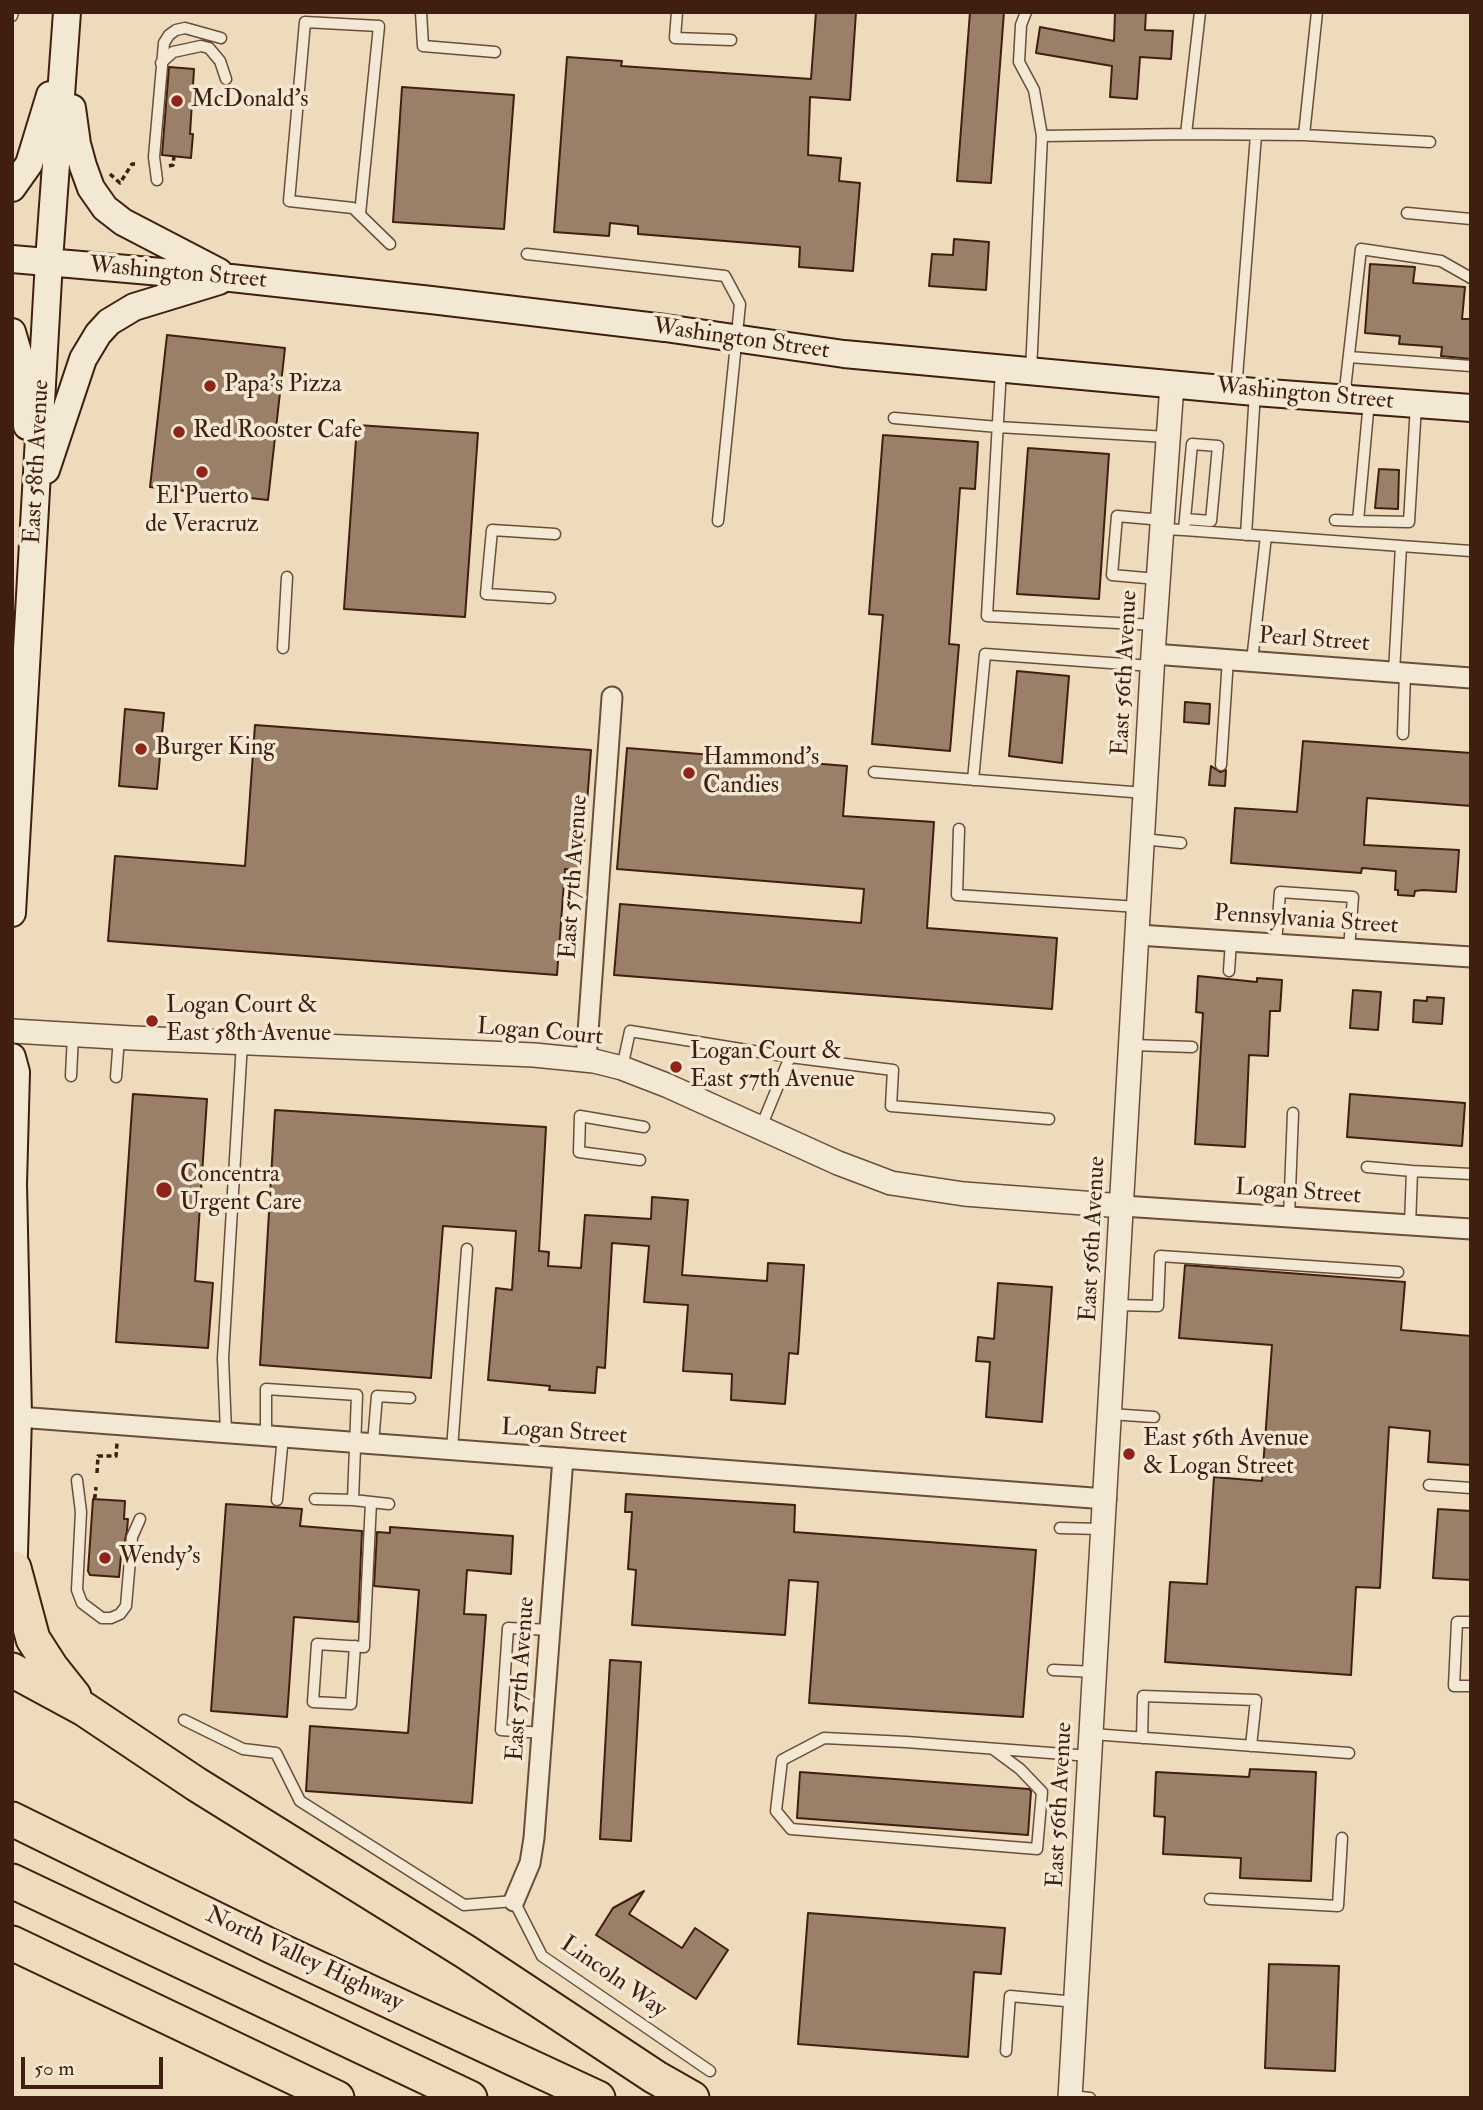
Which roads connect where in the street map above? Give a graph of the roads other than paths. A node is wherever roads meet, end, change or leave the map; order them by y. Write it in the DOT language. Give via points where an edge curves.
graph roads {
  1 [pos="67,12"];
  2 [pos="421,12"];
  3 [pos="677,12"];
  4 [pos="1026,12"];
  5 [pos="1200,12"];
  6 [pos="1317,12"];
  7 [pos="221,38"];
  8 [pos="65,40"];
  9 [pos="731,40"];
  10 [pos="495,52"];
  11 [pos="161,63"];
  12 [pos="226,79"];
  13 [pos="1186,134"];
  14 [pos="1256,135"];
  15 [pos="1304,135"];
  16 [pos="1042,136"];
  17 [pos="1430,142"];
  18 [pos="156,180"];
  19 [pos="12,188"];
  20 [pos="1407,213"];
  21 [pos="360,214"];
  22 [pos="1471,219"];
  23 [pos="390,244"];
  24 [pos="527,254"];
  25 [pos="12,259"];
  26 [pos="50,261"];
  27 [pos="231,278"];
  28 [pos="1471,278"];
  29 [pos="12,332"];
  30 [pos="738,340"];
  31 [pos="1349,357"];
  32 [pos="1471,366"];
  33 [pos="1001,369"];
  34 [pos="1031,372"];
  35 [pos="1172,384"];
  36 [pos="1246,391"];
  37 [pos="1357,400"];
  38 [pos="1416,404"];
  39 [pos="1471,408"];
  40 [pos="894,418"];
  41 [pos="998,427"];
  42 [pos="1168,437"];
  43 [pos="36,501"];
  44 [pos="1335,520"];
  45 [pos="1359,521"];
  46 [pos="718,522"];
  47 [pos="1173,525"];
  48 [pos="555,534"];
  49 [pos="1246,535"];
  50 [pos="1266,536"];
  51 [pos="1401,546"];
  52 [pos="1471,551"];
  53 [pos="287,578"];
  54 [pos="1158,579"];
  55 [pos="550,598"];
  56 [pos="1155,625"];
  57 [pos="282,648"];
  58 [pos="1228,659"];
  59 [pos="1152,660"];
  60 [pos="1252,661"];
  61 [pos="1399,672"];
  62 [pos="1471,678"];
  63 [pos="612,697"];
  64 [pos="18,698"];
  65 [pos="1403,734"];
  66 [pos="1221,765"];
  67 [pos="874,772"];
  68 [pos="973,780"];
  69 [pos="1145,793"];
  70 [pos="959,829"];
  71 [pos="1143,839"];
  72 [pos="1181,843"];
  73 [pos="1139,907"];
  74 [pos="12,913"];
  75 [pos="1138,934"];
  76 [pos="1231,941"];
  77 [pos="1276,944"];
  78 [pos="1349,949"];
  79 [pos="1471,957"];
  80 [pos="1229,971"];
  81 [pos="12,1031"];
  82 [pos="73,1035"];
  83 [pos="119,1038"];
  84 [pos="242,1043"];
  85 [pos="1131,1044"];
  86 [pos="1192,1048"];
  87 [pos="12,1057"];
  88 [pos="789,1057"];
  89 [pos="586,1060"];
  90 [pos="621,1068"];
  91 [pos="71,1076"];
  92 [pos="116,1077"];
  93 [pos="1293,1113"];
  94 [pos="1049,1119"];
  95 [pos="644,1126"];
  96 [pos="761,1126"];
  97 [pos="640,1160"];
  98 [pos="1367,1167"];
  99 [pos="1412,1171"];
  100 [pos="1471,1174"];
  101 [pos="1123,1206"];
  102 [pos="1289,1217"];
  103 [pos="1410,1225"];
  104 [pos="1471,1229"];
  105 [pos="467,1250"];
  106 [pos="1398,1272"];
  107 [pos="1117,1305"];
  108 [pos="410,1398"];
  109 [pos="1110,1414"];
  110 [pos="18,1417"];
  111 [pos="1154,1417"];
  112 [pos="226,1432"];
  113 [pos="274,1436"];
  114 [pos="364,1443"];
  115 [pos="452,1449"];
  116 [pos="14,1455"];
  117 [pos="563,1458"];
  118 [pos="77,1480"];
  119 [pos="1429,1485"];
  120 [pos="1471,1488"];
  121 [pos="315,1499"];
  122 [pos="1106,1499"];
  123 [pos="277,1500"];
  124 [pos="353,1500"];
  125 [pos="371,1502"];
  126 [pos="389,1504"];
  127 [pos="140,1519"];
  128 [pos="1060,1528"];
  129 [pos="1104,1529"];
  130 [pos="13,1583"];
  131 [pos="1471,1622"];
  132 [pos="551,1630"];
  133 [pos="355,1646"];
  134 [pos="12,1670"];
  135 [pos="1053,1670"];
  136 [pos="1095,1672"];
  137 [pos="1471,1686"];
  138 [pos="84,1709"];
  139 [pos="184,1720"];
  140 [pos="543,1733"];
  141 [pos="1142,1738"];
  142 [pos="1091,1745"];
  143 [pos="1251,1746"];
  144 [pos="993,1749"];
  145 [pos="1349,1753"];
  146 [pos="12,1819"];
  147 [pos="1342,1838"];
  148 [pos="12,1881"];
  149 [pos="1210,1899"];
  150 [pos="514,1901"];
  151 [pos="12,1943"];
  152 [pos="1076,2002"];
  153 [pos="1006,2051"];
  154 [pos="701,2084"];
  155 [pos="1077,2097"];
  156 [pos="337,2098"];
  157 [pos="470,2098"];
  158 [pos="598,2098"];
  1 -- 8 [label="main road, East 58th Avenue"];
  2 -- 10 [label="lane" via="423,46"];
  3 -- 9 [label="lane" via="675,38"];
  4 -- 16 [label="lane" via="1019,62 1034,90"];
  5 -- 13 [label="lane"];
  6 -- 15 [label="lane"];
  7 -- 11 [label="lane" via="195,29 176,30 164,43"];
  8 -- 19 [label="main road" via="29,164"];
  8 -- 26 [label="main road, East 58th Avenue"];
  8 -- 27 [label="main road" via="76,144 91,188 105,208 123,222"];
  11 -- 12 [label="lane" via="173,52 201,46 220,61"];
  11 -- 18 [label="lane"];
  13 -- 14 [label="lane"];
  13 -- 16 [label="lane"];
  14 -- 15 [label="lane"];
  14 -- 36 [label="lane"];
  15 -- 17 [label="lane"];
  16 -- 34 [label="lane"];
  20 -- 22 [label="lane"];
  21 -- 21 [label="lane" via="353,208 289,201 305,22 379,26"];
  21 -- 23 [label="lane"];
  24 -- 30 [label="lane" via="724,276 740,304"];
  25 -- 26 [label="main road, Washington Street"];
  26 -- 27 [label="main road, Washington Street"];
  26 -- 43 [label="main road, East 58th Avenue"];
  27 -- 30 [label="main road, Washington Street"];
  27 -- 43 [label="main road" via="122,312 98,334 83,359"];
  28 -- 31 [label="lane" via="1441,261 1360,249"];
  29 -- 43 [label="main road" via="20,359"];
  30 -- 33 [label="main road, Washington Street"];
  30 -- 46 [label="lane"];
  31 -- 32 [label="lane"];
  31 -- 37 [label="lane"];
  33 -- 34 [label="main road, Washington Street"];
  33 -- 41 [label="lane"];
  34 -- 35 [label="main road, Washington Street"];
  35 -- 36 [label="main road, Washington Street"];
  35 -- 42 [label="street, East 56th Avenue"];
  36 -- 37 [label="main road, Washington Street"];
  36 -- 49 [label="lane"];
  37 -- 38 [label="main road, Washington Street"];
  37 -- 45 [label="lane"];
  38 -- 39 [label="main road, Washington Street"];
  38 -- 45 [label="lane" via="1409,522"];
  40 -- 41 [label="lane"];
  41 -- 42 [label="lane"];
  41 -- 56 [label="lane" via="987,615"];
  42 -- 47 [label="street, East 56th Avenue"];
  43 -- 64 [label="main road, East 58th Avenue"];
  44 -- 45 [label="lane"];
  47 -- 47 [label="lane" via="1192,444 1218,446 1211,521"];
  47 -- 49 [label="lane"];
  47 -- 54 [label="street, East 56th Avenue"];
  47 -- 54 [label="lane" via="1117,516 1112,575"];
  48 -- 55 [label="lane" via="492,530 486,594"];
  49 -- 50 [label="lane"];
  50 -- 51 [label="lane"];
  50 -- 60 [label="lane"];
  51 -- 52 [label="lane"];
  51 -- 61 [label="lane"];
  53 -- 57 [label="lane"];
  54 -- 56 [label="street, East 56th Avenue"];
  56 -- 59 [label="street, East 56th Avenue"];
  58 -- 59 [label="street, Pearl Street"];
  58 -- 60 [label="street, Pearl Street"];
  58 -- 66 [label="lane"];
  59 -- 68 [label="lane" via="985,654"];
  59 -- 69 [label="street, East 56th Avenue"];
  60 -- 61 [label="street, Pearl Street"];
  61 -- 62 [label="street, Pearl Street"];
  61 -- 65 [label="lane"];
  63 -- 89 [label="street, East 57th Avenue"];
  64 -- 74 [label="main road, East 58th Avenue"];
  67 -- 68 [label="lane"];
  68 -- 69 [label="lane"];
  69 -- 71 [label="street, East 56th Avenue"];
  70 -- 73 [label="lane" via="957,895"];
  71 -- 72 [label="lane"];
  71 -- 73 [label="street, East 56th Avenue"];
  73 -- 75 [label="street, East 56th Avenue"];
  75 -- 76 [label="street, Pennsylvania Street"];
  75 -- 85 [label="street, East 56th Avenue"];
  76 -- 77 [label="street, Pennsylvania Street"];
  76 -- 80 [label="lane"];
  77 -- 78 [label="street, Pennsylvania Street"];
  77 -- 78 [label="lane" via="1280,892 1353,897"];
  78 -- 79 [label="street, Pennsylvania Street"];
  81 -- 82 [label="street, Logan Court"];
  82 -- 83 [label="street, Logan Court"];
  82 -- 91 [label="lane"];
  83 -- 84 [label="street, Logan Court"];
  83 -- 92 [label="lane"];
  84 -- 89 [label="street, Logan Court"];
  84 -- 112 [label="lane" via="223,1357"];
  85 -- 86 [label="lane"];
  85 -- 101 [label="street, East 56th Avenue"];
  87 -- 110 [label="main road" via="16,1072 13,1184"];
  88 -- 90 [label="lane" via="630,1031"];
  88 -- 94 [label="lane" via="893,1070 891,1106"];
  88 -- 96 [label="lane"];
  89 -- 90 [label="street, Logan Court"];
  90 -- 96 [label="street, Logan Court"];
  93 -- 102 [label="lane"];
  95 -- 97 [label="lane" via="580,1116 579,1152"];
  96 -- 101 [label="street, Logan Court" via="891,1183 964,1194"];
  98 -- 99 [label="lane"];
  99 -- 100 [label="lane"];
  99 -- 103 [label="lane"];
  101 -- 102 [label="street, Logan Street"];
  101 -- 107 [label="street, East 56th Avenue"];
  102 -- 103 [label="street, Logan Street"];
  103 -- 104 [label="street, Logan Street"];
  105 -- 115 [label="lane"];
  106 -- 107 [label="lane" via="1160,1256 1158,1306"];
  107 -- 109 [label="street, East 56th Avenue"];
  108 -- 114 [label="lane" via="377,1396"];
  109 -- 111 [label="lane"];
  109 -- 122 [label="street, East 56th Avenue"];
  110 -- 112 [label="street, Logan Street"];
  110 -- 116 [label="main road"];
  112 -- 113 [label="street, Logan Street"];
  113 -- 114 [label="street, Logan Street"];
  113 -- 114 [label="lane" via="266,1389 357,1395"];
  113 -- 123 [label="lane"];
  114 -- 115 [label="street, Logan Street"];
  114 -- 124 [label="lane"];
  115 -- 117 [label="street, Logan Street"];
  116 -- 130 [label="main road"];
  117 -- 122 [label="street, Logan Street"];
  117 -- 132 [label="street, East 57th Avenue"];
  118 -- 127 [label="lane" via="81,1512 77,1590 82,1603 102,1618 120,1614 126,1606 132,1538"];
  119 -- 120 [label="lane"];
  121 -- 124 [label="lane"];
  122 -- 129 [label="street, East 56th Avenue"];
  124 -- 125 [label="lane"];
  125 -- 126 [label="lane"];
  125 -- 133 [label="lane" via="364,1647"];
  128 -- 129 [label="lane"];
  129 -- 136 [label="street, East 56th Avenue"];
  130 -- 138 [label="highway" via="33,1639"];
  131 -- 137 [label="lane" via="1457,1622 1454,1686"];
  132 -- 140 [label="street, East 57th Avenue"];
  132 -- 140 [label="lane" via="508,1628 500,1730"];
  133 -- 133 [label="lane" via="317,1644 313,1702 351,1704"];
  134 -- 138 [label="highway"];
  135 -- 136 [label="lane"];
  136 -- 142 [label="street, East 56th Avenue"];
  138 -- 154 [label="highway" via="655,2077"];
  139 -- 150 [label="lane" via="243,1749 276,1752 300,1801 464,1905"];
  140 -- 150 [label="street, East 57th Avenue" via="532,1855"];
  141 -- 142 [label="lane"];
  141 -- 143 [label="lane"];
  141 -- 143 [label="lane" via="1143,1696 1256,1700"];
  142 -- 144 [label="lane"];
  142 -- 152 [label="street, East 56th Avenue"];
  143 -- 145 [label="lane"];
  144 -- 144 [label="lane" via="824,1738 782,1760 776,1811 791,1829 1037,1849 1042,1792"];
  146 -- 158 [label="highway, North Valley Highway"];
  147 -- 149 [label="lane" via="1338,1906"];
  148 -- 157 [label="highway"];
  150 -- 154 [label="lane, Lincoln Way" via="542,1956"];
  151 -- 156 [label="highway"];
  152 -- 153 [label="lane" via="1010,1996"];
  152 -- 155 [label="street, East 56th Avenue"];
}
